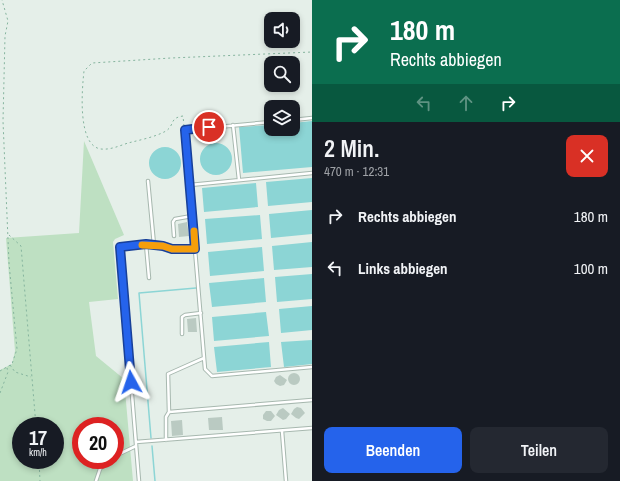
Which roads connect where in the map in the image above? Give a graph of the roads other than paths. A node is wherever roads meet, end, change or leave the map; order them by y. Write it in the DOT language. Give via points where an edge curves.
graph roads {
  1 [pos="312,118"];
  2 [pos="300,119"];
  3 [pos="264,123"];
  4 [pos="233,125"];
  5 [pos="312,173"];
  6 [pos="239,180"];
  7 [pos="148,181"];
  8 [pos="190,185"];
  9 [pos="192,216"];
  10 [pos="174,236"];
  11 [pos="146,244"];
  12 [pos="154,245"];
  13 [pos="195,249"];
  14 [pos="149,278"];
  15 [pos="200,313"];
  16 [pos="182,334"];
  17 [pos="204,358"];
  18 [pos="312,367"];
  19 [pos="312,400"];
  20 [pos="169,412"];
  21 [pos="312,428"];
  22 [pos="282,431"];
  23 [pos="166,440"];
  24 [pos="136,444"];
  25 [pos="124,451"];
  26 [pos="100,469"];
  27 [pos="96,481"];
  28 [pos="139,481"];
  29 [pos="286,481"];
  1 -- 2 [label="lane"];
  3 -- 4 [label="lane"];
  4 -- 6 [label="lane"];
  4 -- 8 [label="lane" via="185,130"];
  5 -- 6 [label="lane"];
  6 -- 8 [label="lane"];
  7 -- 12 [label="lane"];
  8 -- 9 [label="lane"];
  9 -- 10 [label="lane" via="175,219"];
  9 -- 13 [label="lane"];
  11 -- 12 [label="lane"];
  11 -- 14 [label="lane"];
  11 -- 24 [label="lane" via="120,247"];
  12 -- 13 [label="lane" via="172,249"];
  13 -- 15 [label="lane"];
  15 -- 16 [label="lane" via="182,317"];
  15 -- 17 [label="lane"];
  17 -- 18 [label="lane" via="205,369 212,376"];
  17 -- 20 [label="lane" via="168,374"];
  19 -- 20 [label="lane"];
  20 -- 23 [label="lane" via="166,417"];
  21 -- 22 [label="lane"];
  22 -- 23 [label="lane"];
  22 -- 29 [label="lane"];
  23 -- 24 [label="lane"];
  24 -- 25 [label="lane"];
  24 -- 28 [label="lane"];
  26 -- 27 [label="lane"];
}
